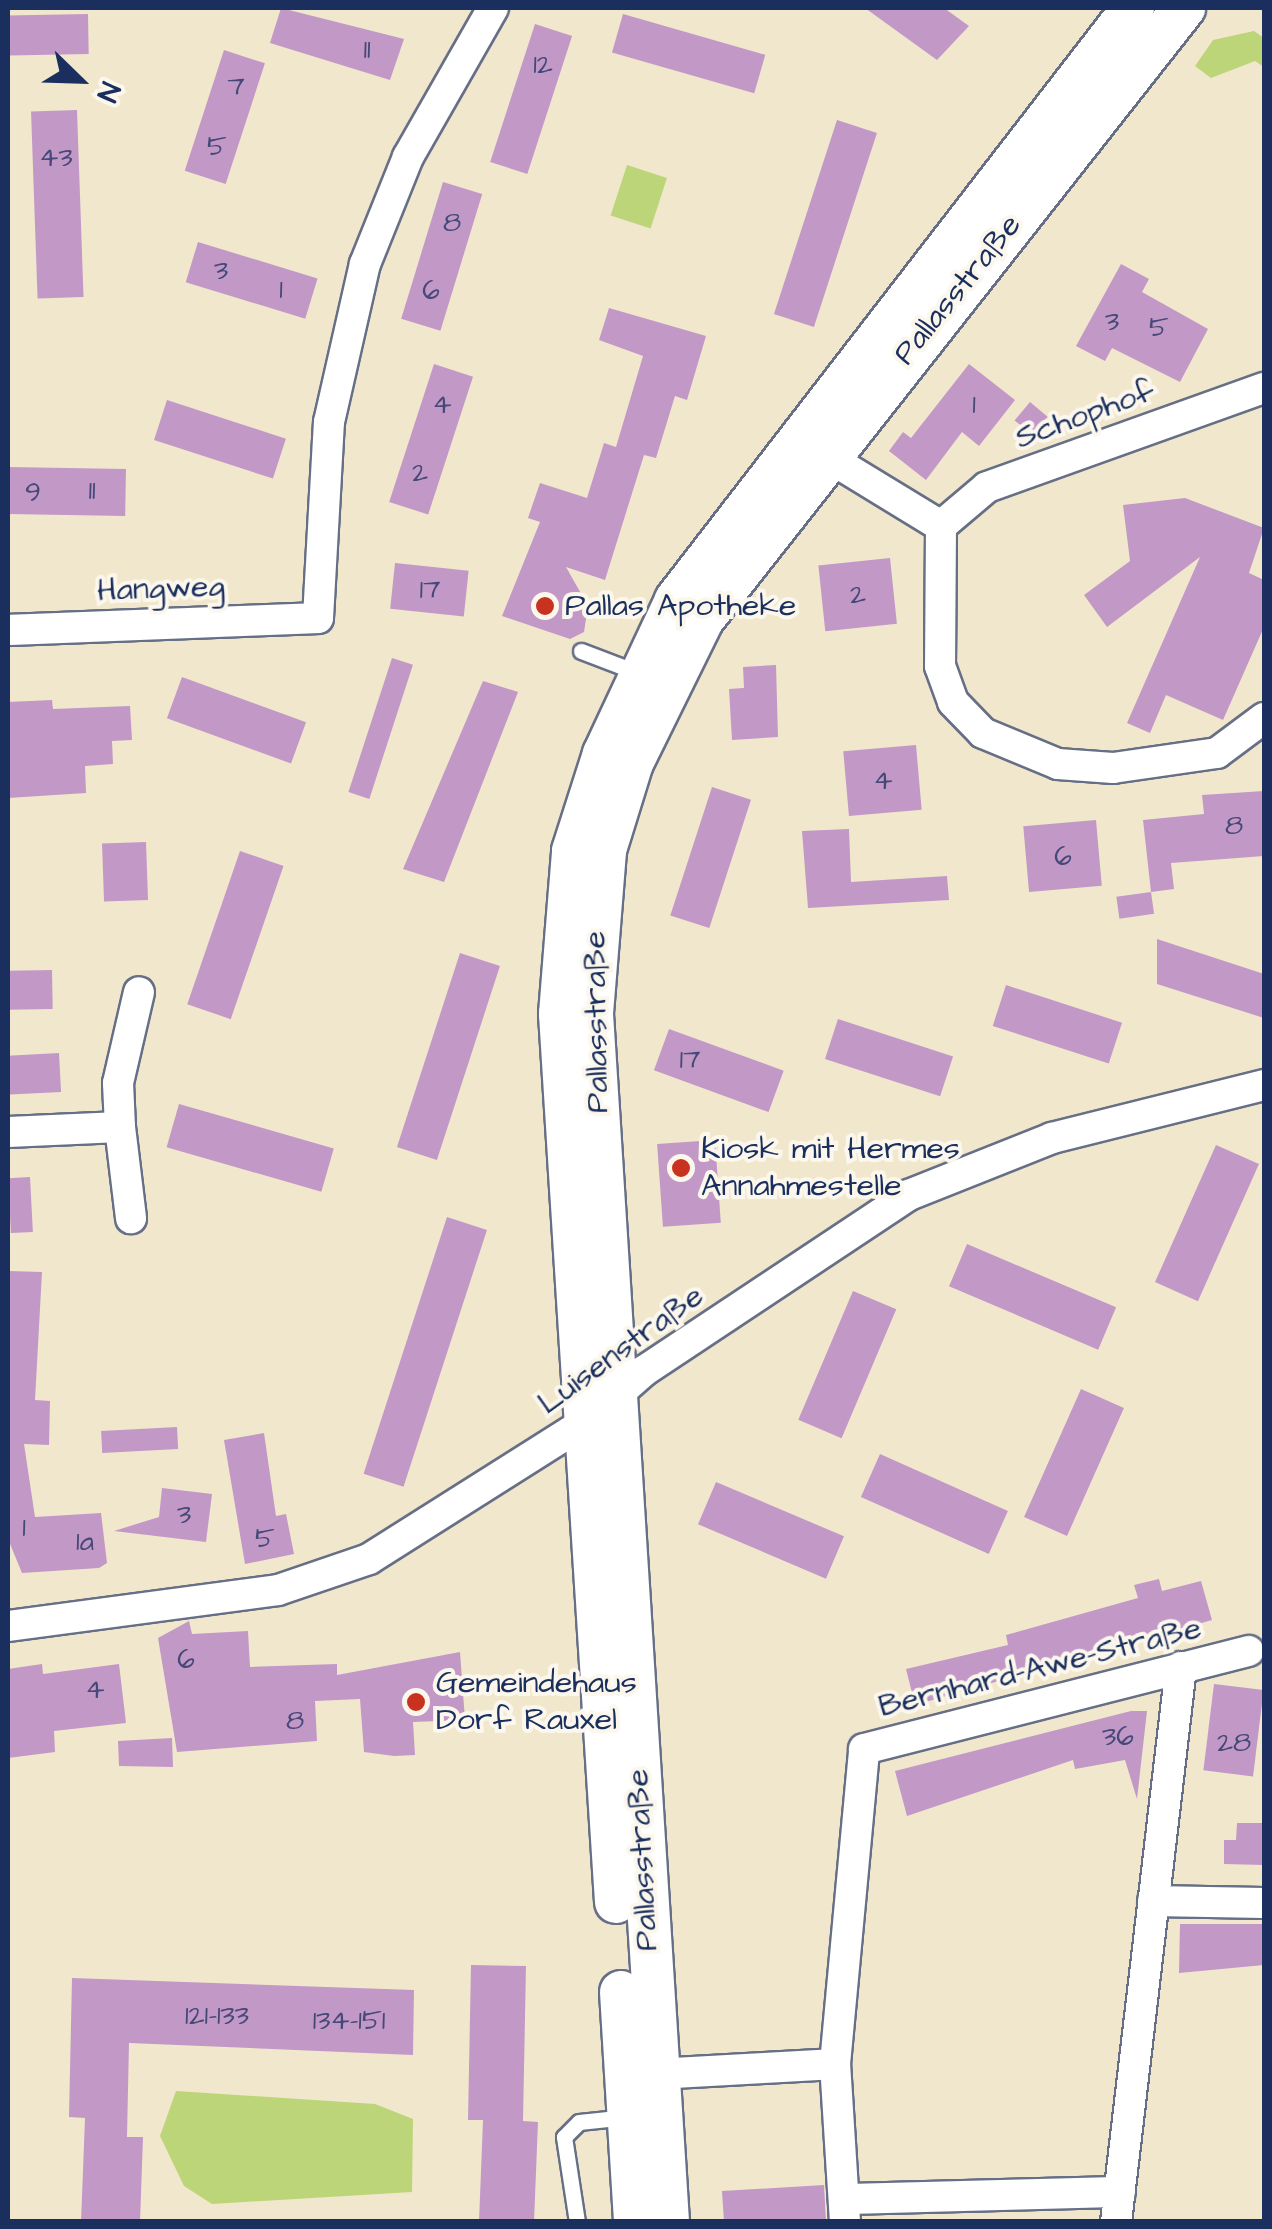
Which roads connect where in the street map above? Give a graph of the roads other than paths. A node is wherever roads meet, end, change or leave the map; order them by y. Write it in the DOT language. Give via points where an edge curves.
graph roads {
  1 [pos="492,8"];
  2 [pos="1133,8"];
  3 [pos="1184,8"];
  4 [pos="1264,388"];
  5 [pos="812,448"];
  6 [pos="941,526"];
  7 [pos="8,630"];
  8 [pos="581,651"];
  9 [pos="652,678"];
  10 [pos="1264,718"];
  11 [pos="139,992"];
  12 [pos="1264,1085"];
  13 [pos="120,1127"];
  14 [pos="8,1132"];
  15 [pos="131,1218"];
  16 [pos="600,1408"];
  17 [pos="8,1626"];
  18 [pos="1249,1651"];
  19 [pos="1180,1667"];
  20 [pos="1153,1901"];
  21 [pos="1264,1903"];
  22 [pos="835,2064"];
  23 [pos="637,2089"];
  24 [pos="1118,2207"];
  25 [pos="845,2210"];
  26 [pos="577,2222"];
  27 [pos="634,2222"];
  28 [pos="668,2222"];
  1 -- 7 [label="street, Hangweg" via="408,156 365,264 329,422 318,618"];
  2 -- 5 [label="main road, Pallasstraße"];
  3 -- 5 [label="main road, Pallasstraße"];
  4 -- 6 [label="street, Schophof" via="987,487"];
  5 -- 6 [label="street"];
  5 -- 9 [label="main road, Pallasstraße" via="702,619"];
  6 -- 10 [label="street" via="940,666 953,702 983,734 1058,764 1113,768 1217,753"];
  8 -- 9 [label="lane"];
  9 -- 16 [label="main road, Pallasstraße" via="592,930"];
  11 -- 13 [label="street" via="122,1056"];
  12 -- 16 [label="street, Luisenstraße" via="962,1169 878,1213"];
  13 -- 14 [label="street"];
  13 -- 15 [label="street"];
  16 -- 17 [label="street, Luisenstraße" via="416,1532 324,1576"];
  16 -- 23 [label="main road, Pallasstraße"];
  18 -- 19 [label="street, Bernhard-Awe-Straße"];
  19 -- 20 [label="street"];
  19 -- 22 [label="street, Bernhard-Awe-Straße" via="864,1749"];
  20 -- 21 [label="street"];
  20 -- 24 [label="street"];
  22 -- 23 [label="street"];
  22 -- 25 [label="street, Bernhard-Awe-Straße"];
  23 -- 26 [label="lane" via="564,2137"];
  23 -- 27 [label="main road, Pallasstraße"];
  23 -- 28 [label="main road, Pallasstraße"];
  24 -- 25 [label="street, Bernhard-Awe-Straße"];
}
